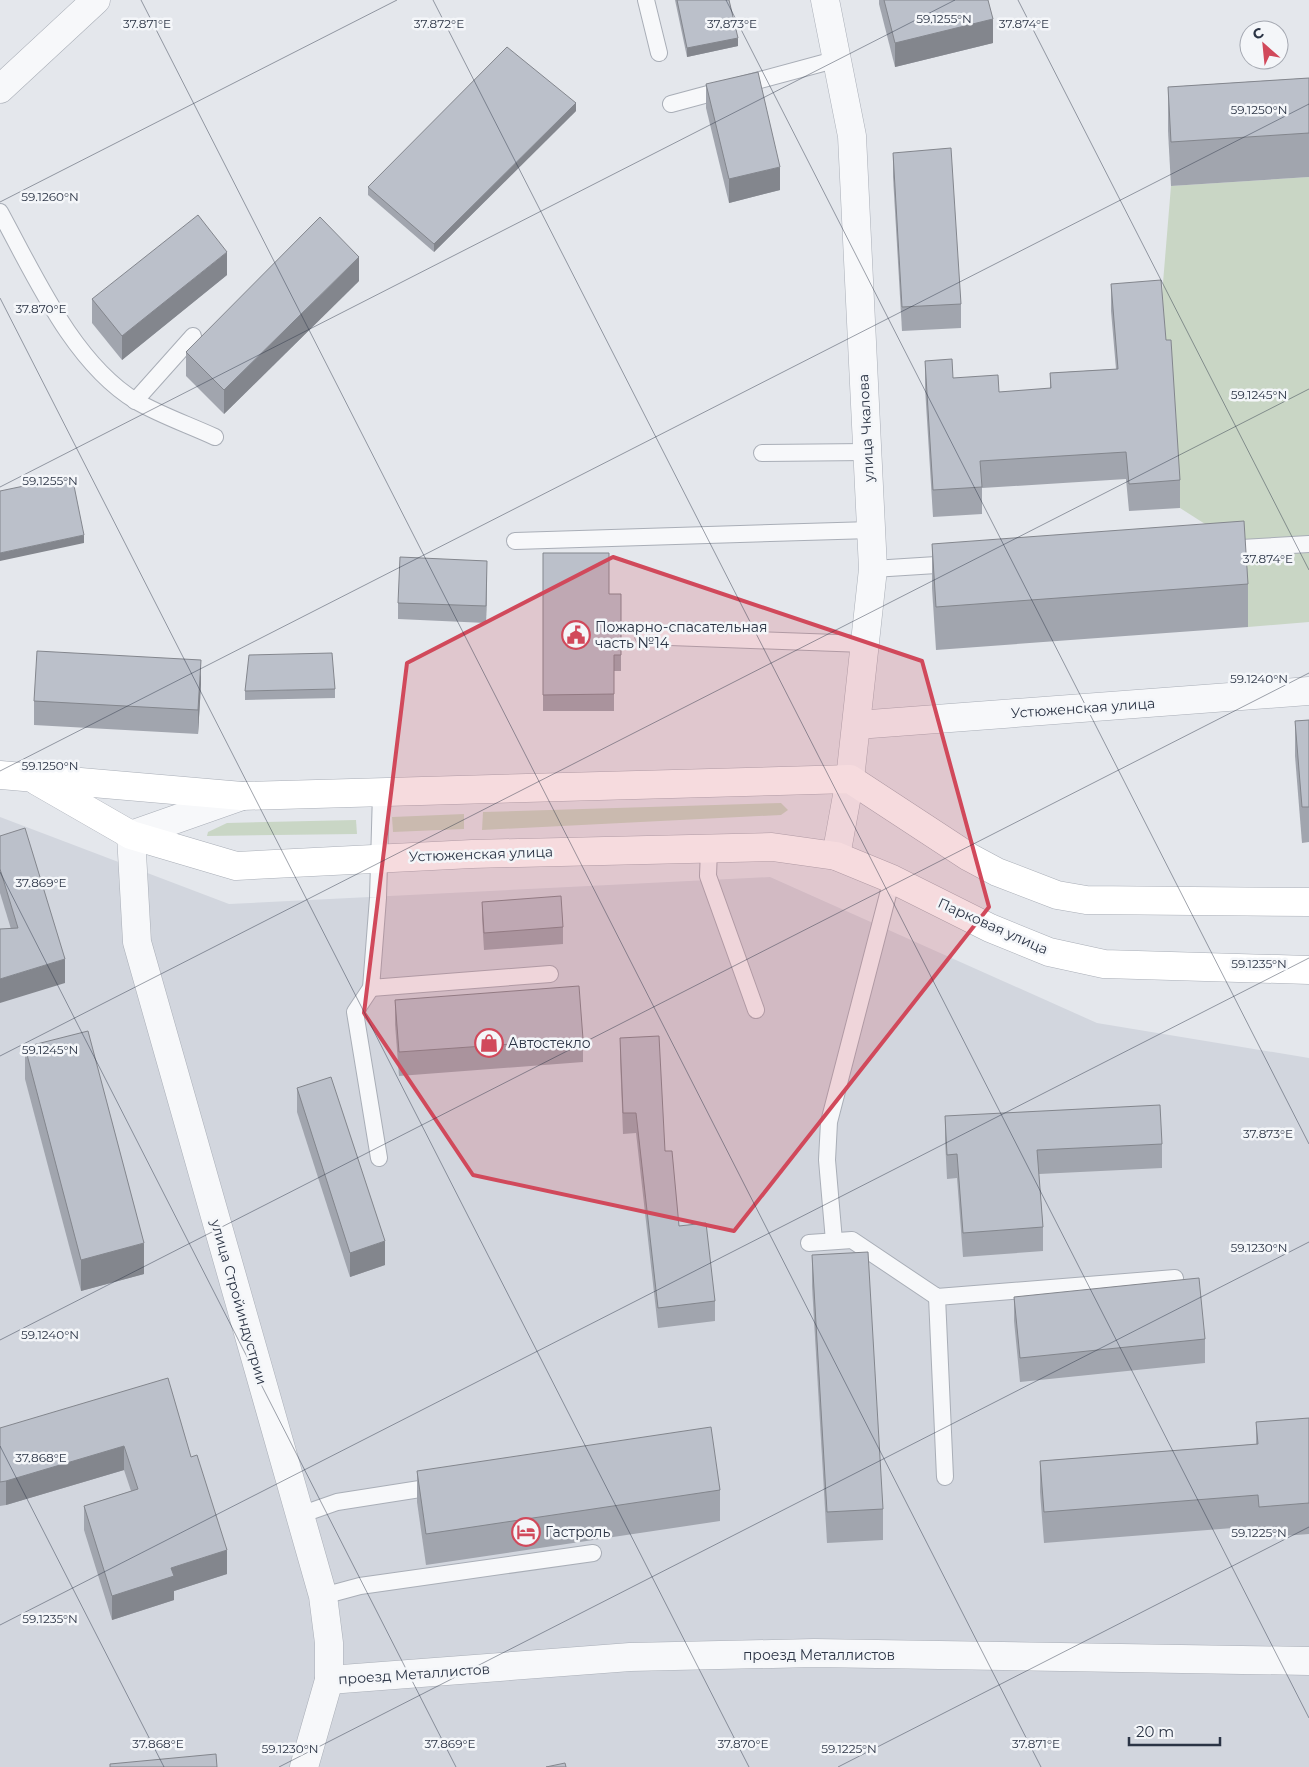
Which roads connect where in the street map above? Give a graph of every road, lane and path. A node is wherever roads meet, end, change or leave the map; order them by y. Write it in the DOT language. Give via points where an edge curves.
graph roads {
  1 [pos="96,0"];
  2 [pos="646,0"];
  3 [pos="825,0"];
  4 [pos="658,53"];
  5 [pos="838,59"];
  6 [pos="0,88"];
  7 [pos="671,104"];
  8 [pos="0,212"];
  9 [pos="193,336"];
  10 [pos="136,400"];
  11 [pos="215,437"];
  12 [pos="867,452"];
  13 [pos="762,453"];
  14 [pos="871,530"];
  15 [pos="515,541"];
  16 [pos="1309,544"];
  17 [pos="1211,549"];
  18 [pos="966,564"];
  19 [pos="872,569"];
  20 [pos="643,636"];
  21 [pos="864,644"];
  22 [pos="1309,691"];
  23 [pos="857,725"];
  24 [pos="0,774"];
  25 [pos="29,776"];
  26 [pos="850,779"];
  27 [pos="381,793"];
  28 [pos="242,796"];
  29 [pos="131,836"];
  30 [pos="709,849"];
  31 [pos="836,856"];
  32 [pos="380,858"];
  33 [pos="892,879"];
  34 [pos="1309,902"];
  35 [pos="1309,970"];
  36 [pos="550,974"];
  37 [pos="371,988"];
  38 [pos="756,1010"];
  39 [pos="379,1158"];
  40 [pos="834,1242"];
  41 [pos="809,1243"];
  42 [pos="1175,1278"];
  43 [pos="937,1297"];
  44 [pos="945,1477"];
  45 [pos="452,1484"];
  46 [pos="300,1515"];
  47 [pos="593,1553"];
  48 [pos="323,1596"];
  49 [pos="1309,1661"];
  50 [pos="329,1680"];
  51 [pos="304,1767"];
  1 -- 6 [label="street"];
  2 -- 4 [label="lane"];
  3 -- 5 [label="street, улица Чкалова"];
  5 -- 7 [label="lane"];
  5 -- 12 [label="street, улица Чкалова" via="852,136"];
  8 -- 10 [label="lane" via="55,314 102,374"];
  9 -- 10 [label="lane"];
  10 -- 11 [label="lane"];
  12 -- 13 [label="lane"];
  12 -- 14 [label="street, улица Чкалова"];
  14 -- 15 [label="lane"];
  14 -- 19 [label="street, улица Чкалова"];
  16 -- 17 [label="lane"];
  18 -- 19 [label="lane"];
  19 -- 21 [label="street, улица Чкалова"];
  20 -- 21 [label="lane"];
  21 -- 23 [label="street, улица Чкалова"];
  22 -- 23 [label="street, Устюженская улица"];
  23 -- 26 [label="street, улица Чкалова"];
  24 -- 25 [label="main road, Устюженская улица"];
  25 -- 28 [label="main road, Устюженская улица"];
  25 -- 29 [label="main road, Устюженская улица"];
  26 -- 27 [label="main road, Устюженская улица"];
  26 -- 31 [label="street, улица Чкалова"];
  26 -- 34 [label="main road" via="969,857 1056,895 1105,901"];
  27 -- 28 [label="main road, Устюженская улица"];
  27 -- 32 [label="lane"];
  28 -- 29 [label="street, Устюженская улица"];
  29 -- 32 [label="main road, Устюженская улица" via="236,866"];
  29 -- 46 [label="street, улица Стройиндустрии" via="137,942 144,974"];
  30 -- 31 [label="main road, Устюженская улица" via="772,847"];
  30 -- 32 [label="main road, Устюженская улица"];
  30 -- 38 [label="lane" via="708,876"];
  31 -- 33 [label="main road, Парковая улица"];
  32 -- 37 [label="lane"];
  33 -- 35 [label="main road, Парковая улица" via="990,928 1049,952 1104,964"];
  33 -- 40 [label="lane" via="829,1122 826,1160"];
  36 -- 37 [label="lane"];
  37 -- 39 [label="lane" via="355,1012"];
  40 -- 41 [label="lane"];
  40 -- 43 [label="lane" via="852,1240"];
  42 -- 43 [label="lane"];
  43 -- 44 [label="lane"];
  45 -- 46 [label="lane" via="337,1502"];
  46 -- 48 [label="street, улица Стройиндустрии"];
  47 -- 48 [label="lane" via="360,1586"];
  48 -- 50 [label="street, улица Стройиндустрии" via="329,1643"];
  49 -- 50 [label="street, проезд Металлистов" via="805,1653 630,1657"];
  50 -- 51 [label="street, улица Стройиндустрии"];
}
